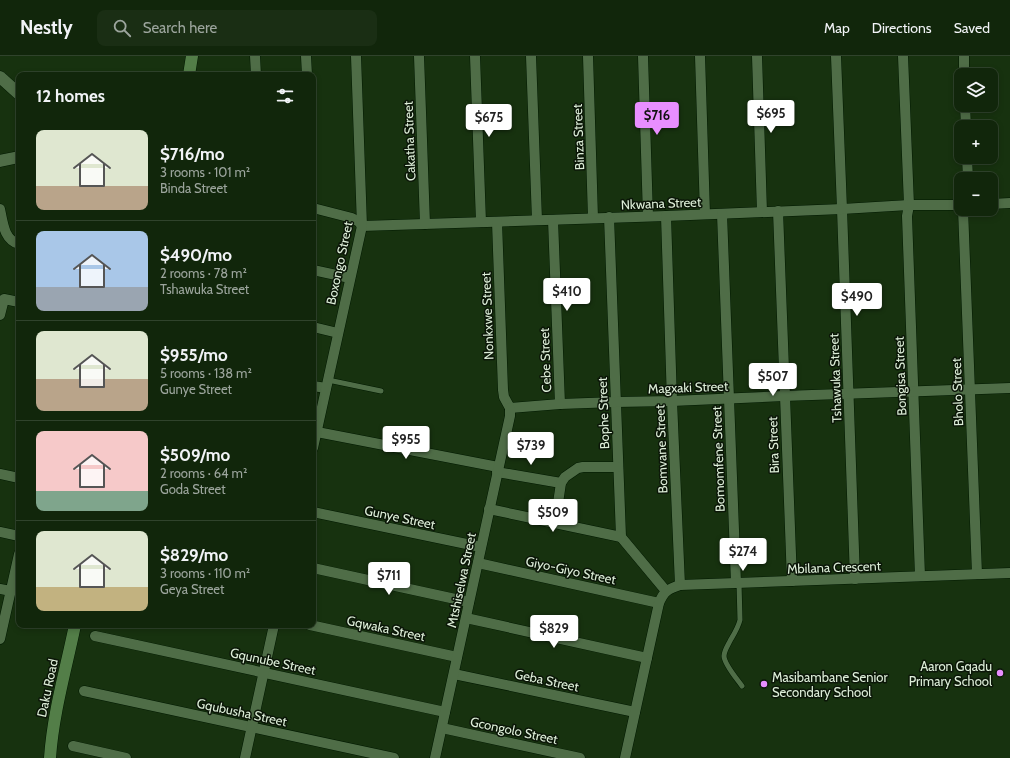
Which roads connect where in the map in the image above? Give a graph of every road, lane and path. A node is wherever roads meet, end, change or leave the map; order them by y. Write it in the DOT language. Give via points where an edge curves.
graph roads {
  1 [pos="192,56"];
  2 [pos="255,56"];
  3 [pos="306,56"];
  4 [pos="356,56"];
  5 [pos="419,56"];
  6 [pos="475,56"];
  7 [pos="531,56"];
  8 [pos="588,56"];
  9 [pos="643,56"];
  10 [pos="700,56"];
  11 [pos="757,56"];
  12 [pos="836,56"];
  13 [pos="903,56"];
  14 [pos="964,56"];
  15 [pos="964,68"];
  16 [pos="189,72"];
  17 [pos="256,72"];
  18 [pos="307,72"];
  19 [pos="0,77"];
  20 [pos="16,91"];
  21 [pos="16,158"];
  22 [pos="0,161"];
  23 [pos="1010,203"];
  24 [pos="998,204"];
  25 [pos="909,205"];
  26 [pos="954,205"];
  27 [pos="0,209"];
  28 [pos="316,209"];
  29 [pos="842,209"];
  30 [pos="778,211"];
  31 [pos="762,212"];
  32 [pos="705,214"];
  33 [pos="722,214"];
  34 [pos="648,216"];
  35 [pos="666,216"];
  36 [pos="963,216"];
  37 [pos="609,217"];
  38 [pos="593,218"];
  39 [pos="537,220"];
  40 [pos="553,220"];
  41 [pos="481,222"];
  42 [pos="497,222"];
  43 [pos="425,224"];
  44 [pos="362,226"];
  45 [pos="16,242"];
  46 [pos="316,271"];
  47 [pos="350,278"];
  48 [pos="2,299"];
  49 [pos="16,301"];
  50 [pos="0,315"];
  51 [pos="316,328"];
  52 [pos="338,333"];
  53 [pos="327,384"];
  54 [pos="316,386"];
  55 [pos="1010,388"];
  56 [pos="970,390"];
  57 [pos="381,391"];
  58 [pos="913,391"];
  59 [pos="849,394"];
  60 [pos="784,396"];
  61 [pos="728,398"];
  62 [pos="672,401"];
  63 [pos="616,402"];
  64 [pos="560,404"];
  65 [pos="510,408"];
  66 [pos="317,432"];
  67 [pos="316,435"];
  68 [pos="618,467"];
  69 [pos="498,469"];
  70 [pos="0,474"];
  71 [pos="16,477"];
  72 [pos="561,483"];
  73 [pos="490,509"];
  74 [pos="316,513"];
  75 [pos="555,522"];
  76 [pos="0,532"];
  77 [pos="16,535"];
  78 [pos="621,537"];
  79 [pos="481,547"];
  80 [pos="478,563"];
  81 [pos="16,568"];
  82 [pos="316,569"];
  83 [pos="1010,573"];
  84 [pos="977,574"];
  85 [pos="920,576"];
  86 [pos="855,579"];
  87 [pos="792,581"];
  88 [pos="738,583"];
  89 [pos="680,585"];
  90 [pos="0,589"];
  91 [pos="11,591"];
  92 [pos="666,591"];
  93 [pos="469,602"];
  94 [pos="658,602"];
  95 [pos="466,618"];
  96 [pos="316,626"];
  97 [pos="74,628"];
  98 [pos="273,628"];
  99 [pos="95,636"];
  100 [pos="0,639"];
  101 [pos="457,657"];
  102 [pos="647,658"];
  103 [pos="264,673"];
  104 [pos="454,674"];
  105 [pos="742,686"];
  106 [pos="84,691"];
  107 [pos="445,712"];
  108 [pos="635,712"];
  109 [pos="252,727"];
  110 [pos="442,728"];
  111 [pos="73,746"];
  112 [pos="50,758"];
  113 [pos="126,758"];
  114 [pos="245,758"];
  115 [pos="394,758"];
  116 [pos="435,758"];
  117 [pos="580,758"];
  118 [pos="625,758"];
  1 -- 16 [label="main road"];
  2 -- 17 [label="street"];
  3 -- 18 [label="street"];
  4 -- 44 [label="street, Boxongo Street"];
  5 -- 43 [label="street, Cakatha Street"];
  6 -- 41 [label="street"];
  7 -- 39 [label="street"];
  8 -- 38 [label="street, Binza Street"];
  9 -- 34 [label="street"];
  10 -- 32 [label="street"];
  11 -- 31 [label="street"];
  12 -- 29 [label="street, Tshawuka Street"];
  13 -- 25 [label="street, Bongisa Street"];
  14 -- 15 [label="street"];
  19 -- 20 [label="street"];
  21 -- 22 [label="street"];
  23 -- 24 [label="street"];
  25 -- 26 [label="street, Nkwana Street"];
  25 -- 29 [label="street, Nkwana Street"];
  25 -- 58 [label="street, Bongisa Street" via="907,216"];
  27 -- 45 [label="street" via="7,236"];
  28 -- 44 [label="street" via="352,218"];
  29 -- 30 [label="street, Nkwana Street"];
  29 -- 59 [label="street, Tshawuka Street"];
  30 -- 31 [label="street, Nkwana Street"];
  30 -- 60 [label="street, Bira Street"];
  31 -- 33 [label="street, Nkwana Street"];
  32 -- 33 [label="street, Nkwana Street"];
  32 -- 35 [label="street, Nkwana Street"];
  33 -- 61 [label="street, Bomomfene Street"];
  34 -- 35 [label="street, Nkwana Street"];
  34 -- 37 [label="street, Nkwana Street"];
  35 -- 62 [label="street, Bomvane Street"];
  36 -- 56 [label="street, Bholo Street"];
  37 -- 38 [label="street, Nkwana Street"];
  37 -- 63 [label="street, Bophe Street"];
  38 -- 40 [label="street, Nkwana Street"];
  39 -- 40 [label="street, Nkwana Street"];
  39 -- 42 [label="street, Nkwana Street"];
  40 -- 64 [label="street, Cebe Street"];
  41 -- 42 [label="street, Nkwana Street"];
  41 -- 43 [label="street, Nkwana Street"];
  42 -- 65 [label="street, Nonkxwe Street" via="502,390"];
  43 -- 44 [label="street, Nkwana Street"];
  44 -- 47 [label="street, Boxongo Street"];
  46 -- 47 [label="street"];
  47 -- 52 [label="street, Boxongo Street"];
  48 -- 49 [label="street"];
  48 -- 50 [label="street"];
  51 -- 52 [label="street"];
  52 -- 53 [label="street, Boxongo Street"];
  53 -- 54 [label="street"];
  53 -- 57 [label="lane"];
  53 -- 66 [label="street, Boxongo Street"];
  55 -- 56 [label="street, Magxaki Street"];
  56 -- 58 [label="street, Magxaki Street"];
  56 -- 84 [label="street, Bholo Street"];
  58 -- 59 [label="street, Magxaki Street"];
  58 -- 85 [label="street, Bongisa Street"];
  59 -- 60 [label="street, Magxaki Street"];
  59 -- 86 [label="street, Tshawuka Street"];
  60 -- 61 [label="street, Magxaki Street"];
  60 -- 87 [label="street, Bira Street"];
  61 -- 62 [label="street, Magxaki Street"];
  61 -- 88 [label="street, Bomomfene Street"];
  62 -- 63 [label="street, Magxaki Street"];
  62 -- 89 [label="street, Bomvane Street"];
  63 -- 64 [label="street, Magxaki Street"];
  63 -- 68 [label="street, Bophe Street"];
  64 -- 65 [label="street, Magxaki Street"];
  65 -- 69 [label="street, Mtshiselwa Street"];
  66 -- 67 [label="street, Boxongo Street"];
  66 -- 69 [label="street"];
  68 -- 72 [label="street" via="578,468"];
  68 -- 78 [label="street, Bophe Street"];
  69 -- 72 [label="street"];
  69 -- 73 [label="street, Mtshiselwa Street"];
  70 -- 71 [label="street"];
  72 -- 75 [label="street"];
  73 -- 75 [label="street"];
  73 -- 79 [label="street, Mtshiselwa Street"];
  74 -- 79 [label="street, Gunye Street"];
  75 -- 78 [label="street"];
  76 -- 77 [label="street"];
  78 -- 92 [label="street"];
  79 -- 80 [label="street, Mtshiselwa Street"];
  80 -- 93 [label="street, Mtshiselwa Street"];
  80 -- 94 [label="street, Giyo-Giyo Street"];
  81 -- 91 [label="street"];
  82 -- 93 [label="street"];
  83 -- 84 [label="street, Mbilana Crescent"];
  84 -- 85 [label="street, Mbilana Crescent"];
  85 -- 86 [label="street, Mbilana Crescent"];
  86 -- 87 [label="street, Mbilana Crescent"];
  87 -- 88 [label="street, Mbilana Crescent"];
  88 -- 89 [label="street, Mbilana Crescent"];
  88 -- 105 [label="lane" via="739,626 724,657 730,671"];
  89 -- 92 [label="street, Mbilana Crescent"];
  90 -- 91 [label="street"];
  91 -- 100 [label="street"];
  92 -- 94 [label="street"];
  93 -- 95 [label="street, Mtshiselwa Street"];
  94 -- 102 [label="street"];
  95 -- 101 [label="street, Mtshiselwa Street"];
  95 -- 102 [label="street"];
  96 -- 101 [label="street, Gqwaka Street"];
  97 -- 112 [label="main road, Daku Road" via="55,719"];
  98 -- 103 [label="street"];
  99 -- 103 [label="street, Gqunube Street"];
  101 -- 104 [label="street, Mtshiselwa Street"];
  102 -- 108 [label="street"];
  103 -- 107 [label="street, Gqunube Street"];
  103 -- 109 [label="street"];
  104 -- 107 [label="street, Mtshiselwa Street"];
  104 -- 108 [label="street, Geba Street"];
  106 -- 109 [label="street, Gqubusha Street"];
  107 -- 110 [label="street, Mtshiselwa Street"];
  108 -- 118 [label="street"];
  109 -- 114 [label="street"];
  109 -- 115 [label="street, Gqubusha Street"];
  110 -- 116 [label="street, Mtshiselwa Street"];
  110 -- 117 [label="street, Gcongolo Street"];
  111 -- 113 [label="street"];
}
